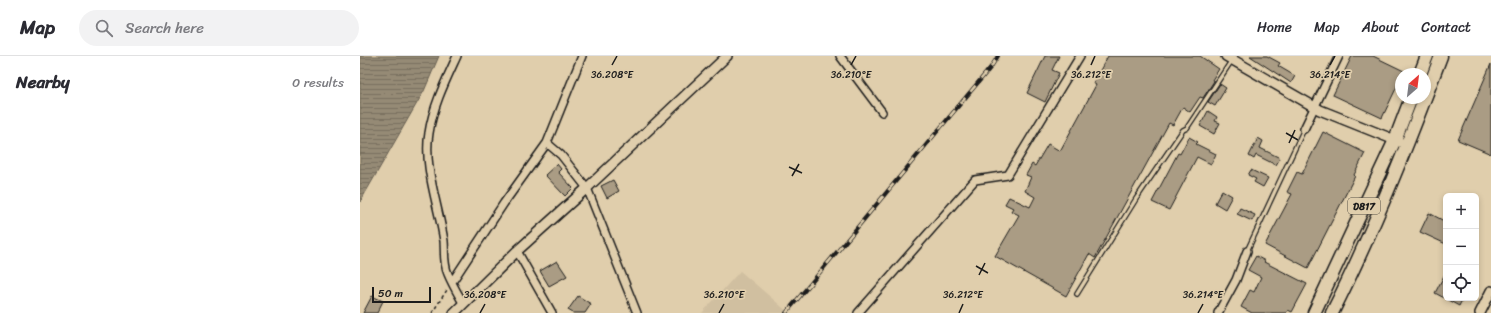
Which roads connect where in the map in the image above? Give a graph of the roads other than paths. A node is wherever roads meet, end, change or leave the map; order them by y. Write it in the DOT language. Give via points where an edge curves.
graph roads {
  1 [pos="457,56"];
  2 [pos="582,56"];
  3 [pos="727,56"];
  4 [pos="840,56"];
  5 [pos="1080,56"];
  6 [pos="1339,56"];
  7 [pos="1427,56"];
  8 [pos="1441,56"];
  9 [pos="1229,58"];
  10 [pos="1422,68"];
  11 [pos="1431,82"];
  12 [pos="1409,104"];
  13 [pos="1423,104"];
  14 [pos="1315,107"];
  15 [pos="882,112"];
  16 [pos="1304,129"];
  17 [pos="1395,140"];
  18 [pos="547,143"];
  19 [pos="1407,145"];
  20 [pos="587,188"];
  21 [pos="517,251"];
  22 [pos="1247,251"];
  23 [pos="452,282"];
  24 [pos="1491,291"];
  25 [pos="1077,294"];
  26 [pos="463,304"];
  27 [pos="454,313"];
  28 [pos="552,313"];
  29 [pos="637,313"];
  30 [pos="858,313"];
  31 [pos="1218,313"];
  32 [pos="1314,313"];
  33 [pos="1332,313"];
  34 [pos="1480,313"];
  1 -- 23 [label="street" via="436,107 427,147 428,167 444,242 445,265"];
  2 -- 18 [label="street"];
  3 -- 20 [label="street"];
  4 -- 15 [label="street"];
  5 -- 30 [label="street" via="1008,175 975,180"];
  6 -- 14 [label="street"];
  7 -- 10 [label="highway"];
  8 -- 11 [label="highway, D817"];
  9 -- 14 [label="street"];
  9 -- 25 [label="lane" via="1187,128 1183,130 1136,199"];
  12 -- 17 [label="highway, D817"];
  13 -- 19 [label="highway, D817"];
  14 -- 16 [label="street"];
  14 -- 17 [label="street"];
  16 -- 22 [label="lane"];
  17 -- 19 [label="street"];
  17 -- 32 [label="highway, D817"];
  18 -- 20 [label="street" via="561,155"];
  18 -- 23 [label="street"];
  19 -- 33 [label="highway, D817" via="1356,266"];
  20 -- 21 [label="street"];
  20 -- 29 [label="street"];
  21 -- 26 [label="street"];
  21 -- 28 [label="street"];
  22 -- 31 [label="street" via="1236,280"];
  23 -- 26 [label="street"];
  24 -- 34 [label="street"];
  26 -- 27 [label="street"];
}
